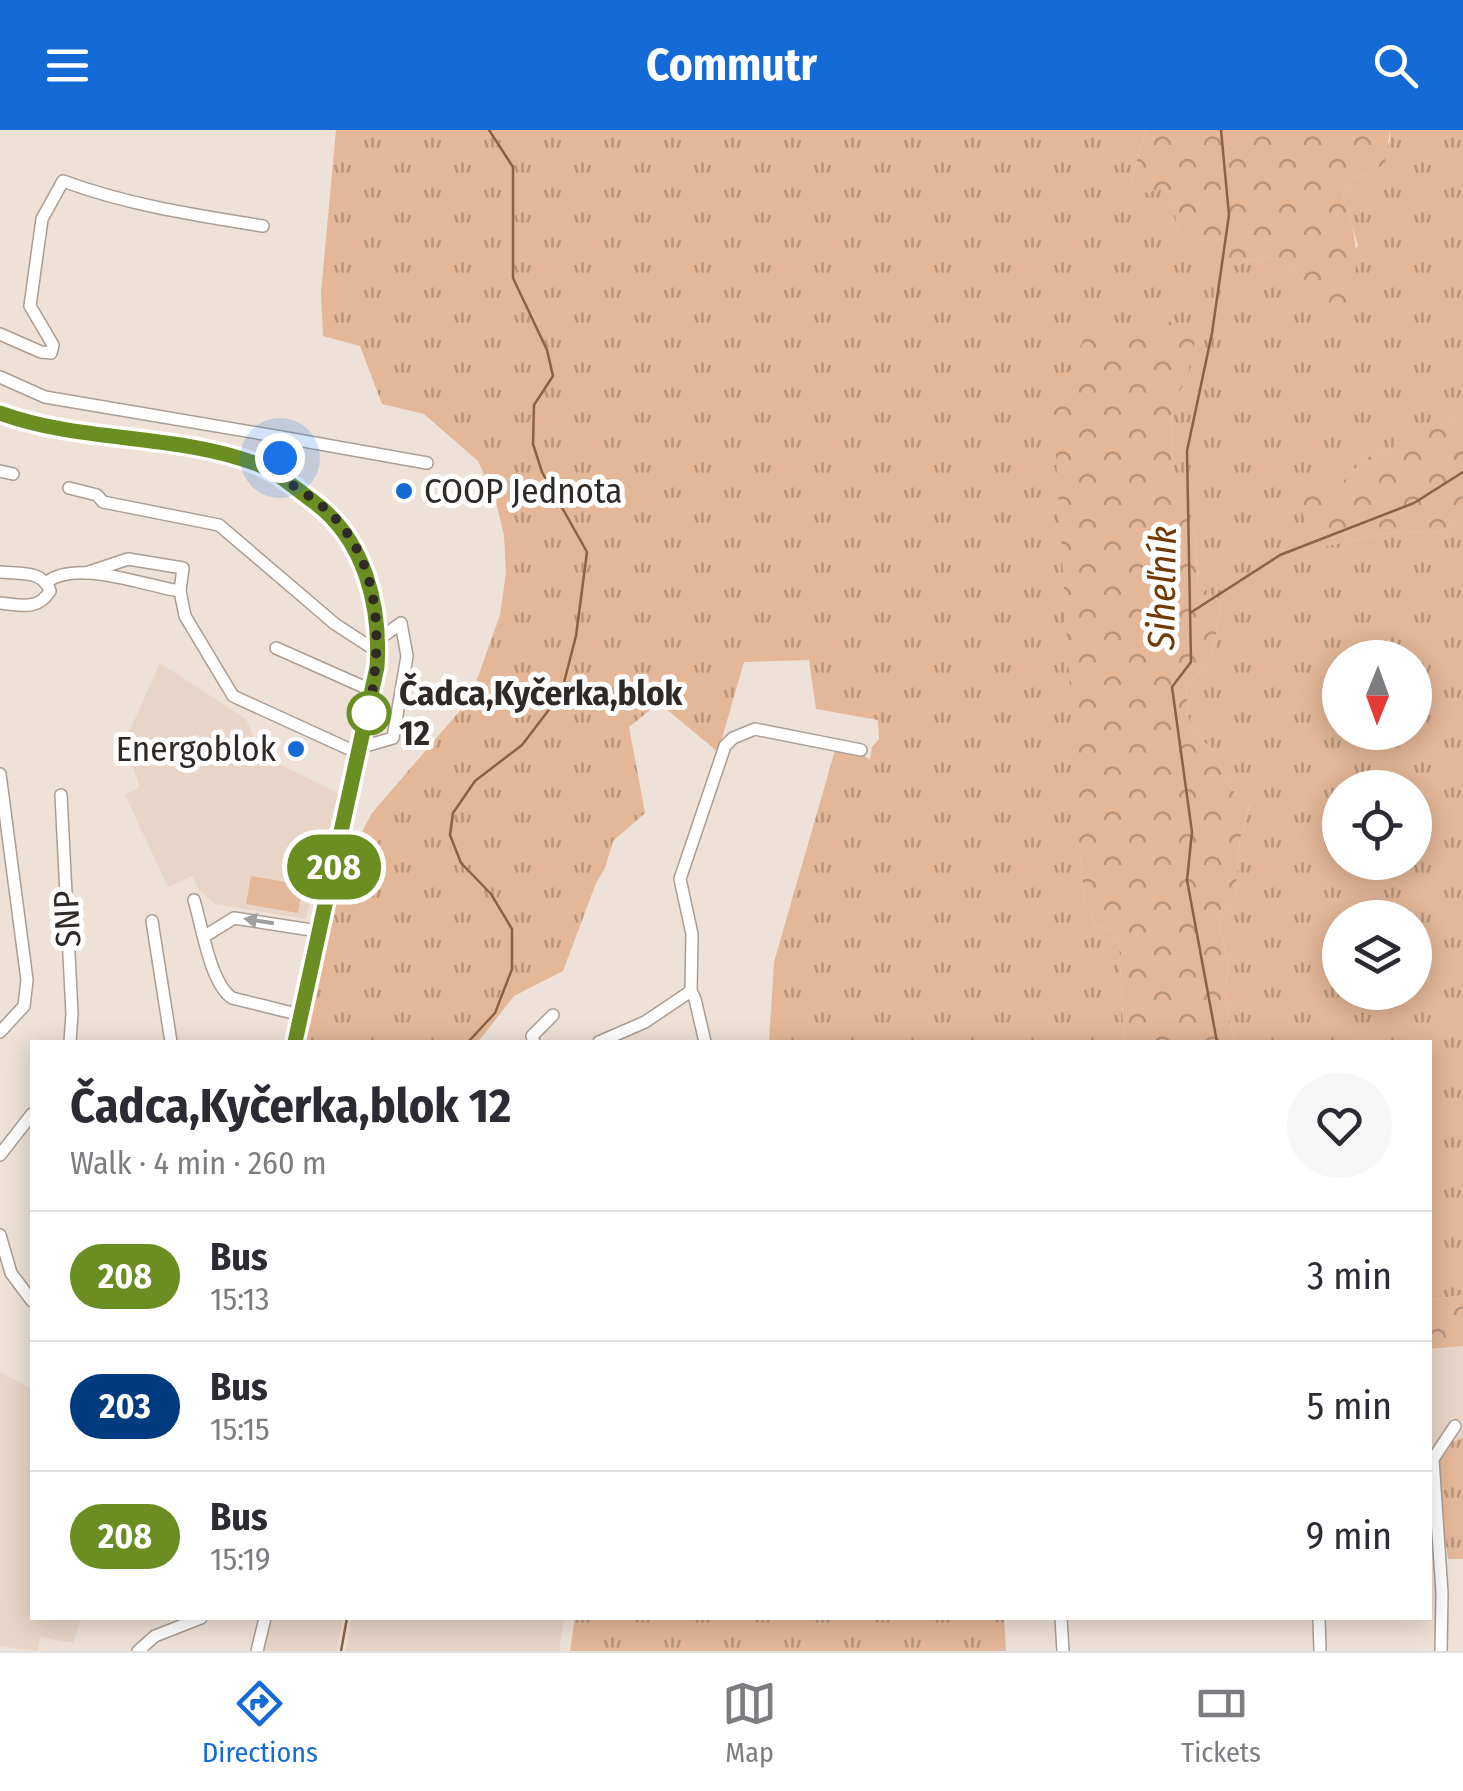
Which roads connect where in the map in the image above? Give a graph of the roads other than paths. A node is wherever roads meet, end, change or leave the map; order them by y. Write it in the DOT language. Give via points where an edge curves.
graph roads {
  1 [pos="263,226"];
  2 [pos="0,334"];
  3 [pos="0,377"];
  4 [pos="0,414"];
  5 [pos="281,437"];
  6 [pos="427,463"];
  7 [pos="278,475"];
  8 [pos="69,488"];
  9 [pos="0,572"];
  10 [pos="86,573"];
  11 [pos="47,582"];
  12 [pos="180,591"];
  13 [pos="0,603"];
  14 [pos="378,646"];
  15 [pos="276,648"];
  16 [pos="373,691"];
  17 [pos="861,750"];
  18 [pos="361,751"];
  19 [pos="386,754"];
  20 [pos="0,774"];
  21 [pos="61,795"];
  22 [pos="194,900"];
  23 [pos="152,922"];
  24 [pos="318,931"];
  25 [pos="205,936"];
  26 [pos="690,991"];
  27 [pos="301,1014"];
  28 [pos="552,1014"];
  29 [pos="0,1032"];
  30 [pos="70,1040"];
  31 [pos="171,1040"];
  32 [pos="294,1040"];
  33 [pos="533,1040"];
  34 [pos="604,1040"];
  35 [pos="705,1040"];
  36 [pos="30,1121"];
  37 [pos="0,1155"];
  38 [pos="0,1234"];
  39 [pos="5,1277"];
  40 [pos="30,1298"];
  41 [pos="1455,1426"];
  42 [pos="196,1620"];
  43 [pos="265,1620"];
  44 [pos="1060,1620"];
  45 [pos="1319,1620"];
  46 [pos="138,1651"];
  47 [pos="257,1651"];
  48 [pos="1063,1651"];
  49 [pos="1320,1651"];
  50 [pos="1441,1651"];
  1 -- 2 [label="street" via="154,209 63,181 42,219 30,306 53,345 51,353"];
  3 -- 5 [label="street" via="45,396"];
  4 -- 7 [label="street" via="239,458"];
  5 -- 6 [label="street"];
  5 -- 7 [label="street"];
  7 -- 14 [label="street" via="334,516 358,553"];
  8 -- 14 [label="street" via="103,502 219,525 335,624"];
  9 -- 11 [label="street"];
  10 -- 11 [label="street"];
  10 -- 12 [label="street"];
  10 -- 12 [label="street" via="128,559 177,565"];
  11 -- 13 [label="street" via="50,592 34,606"];
  12 -- 18 [label="street" via="186,616 233,696"];
  14 -- 16 [label="street"];
  14 -- 18 [label="street" via="401,623 407,656 392,738"];
  15 -- 16 [label="street"];
  16 -- 18 [label="street"];
  17 -- 26 [label="street" via="755,729 725,746 680,879 692,934"];
  18 -- 19 [label="street"];
  18 -- 24 [label="street"];
  20 -- 29 [label="street" via="28,980 24,1006"];
  21 -- 30 [label="street, SNP"];
  22 -- 25 [label="street"];
  23 -- 31 [label="street"];
  24 -- 25 [label="street, one-way" via="234,918"];
  24 -- 27 [label="street"];
  25 -- 27 [label="street" via="228,996"];
  26 -- 34 [label="street"];
  26 -- 35 [label="street"];
  27 -- 32 [label="street"];
  28 -- 33 [label="street"];
  36 -- 37 [label="street"];
  38 -- 39 [label="street"];
  39 -- 40 [label="street"];
  41 -- 50 [label="street" via="1433,1459"];
  42 -- 46 [label="street" via="155,1636"];
  43 -- 47 [label="street"];
  44 -- 48 [label="street"];
  45 -- 49 [label="street"];
}
